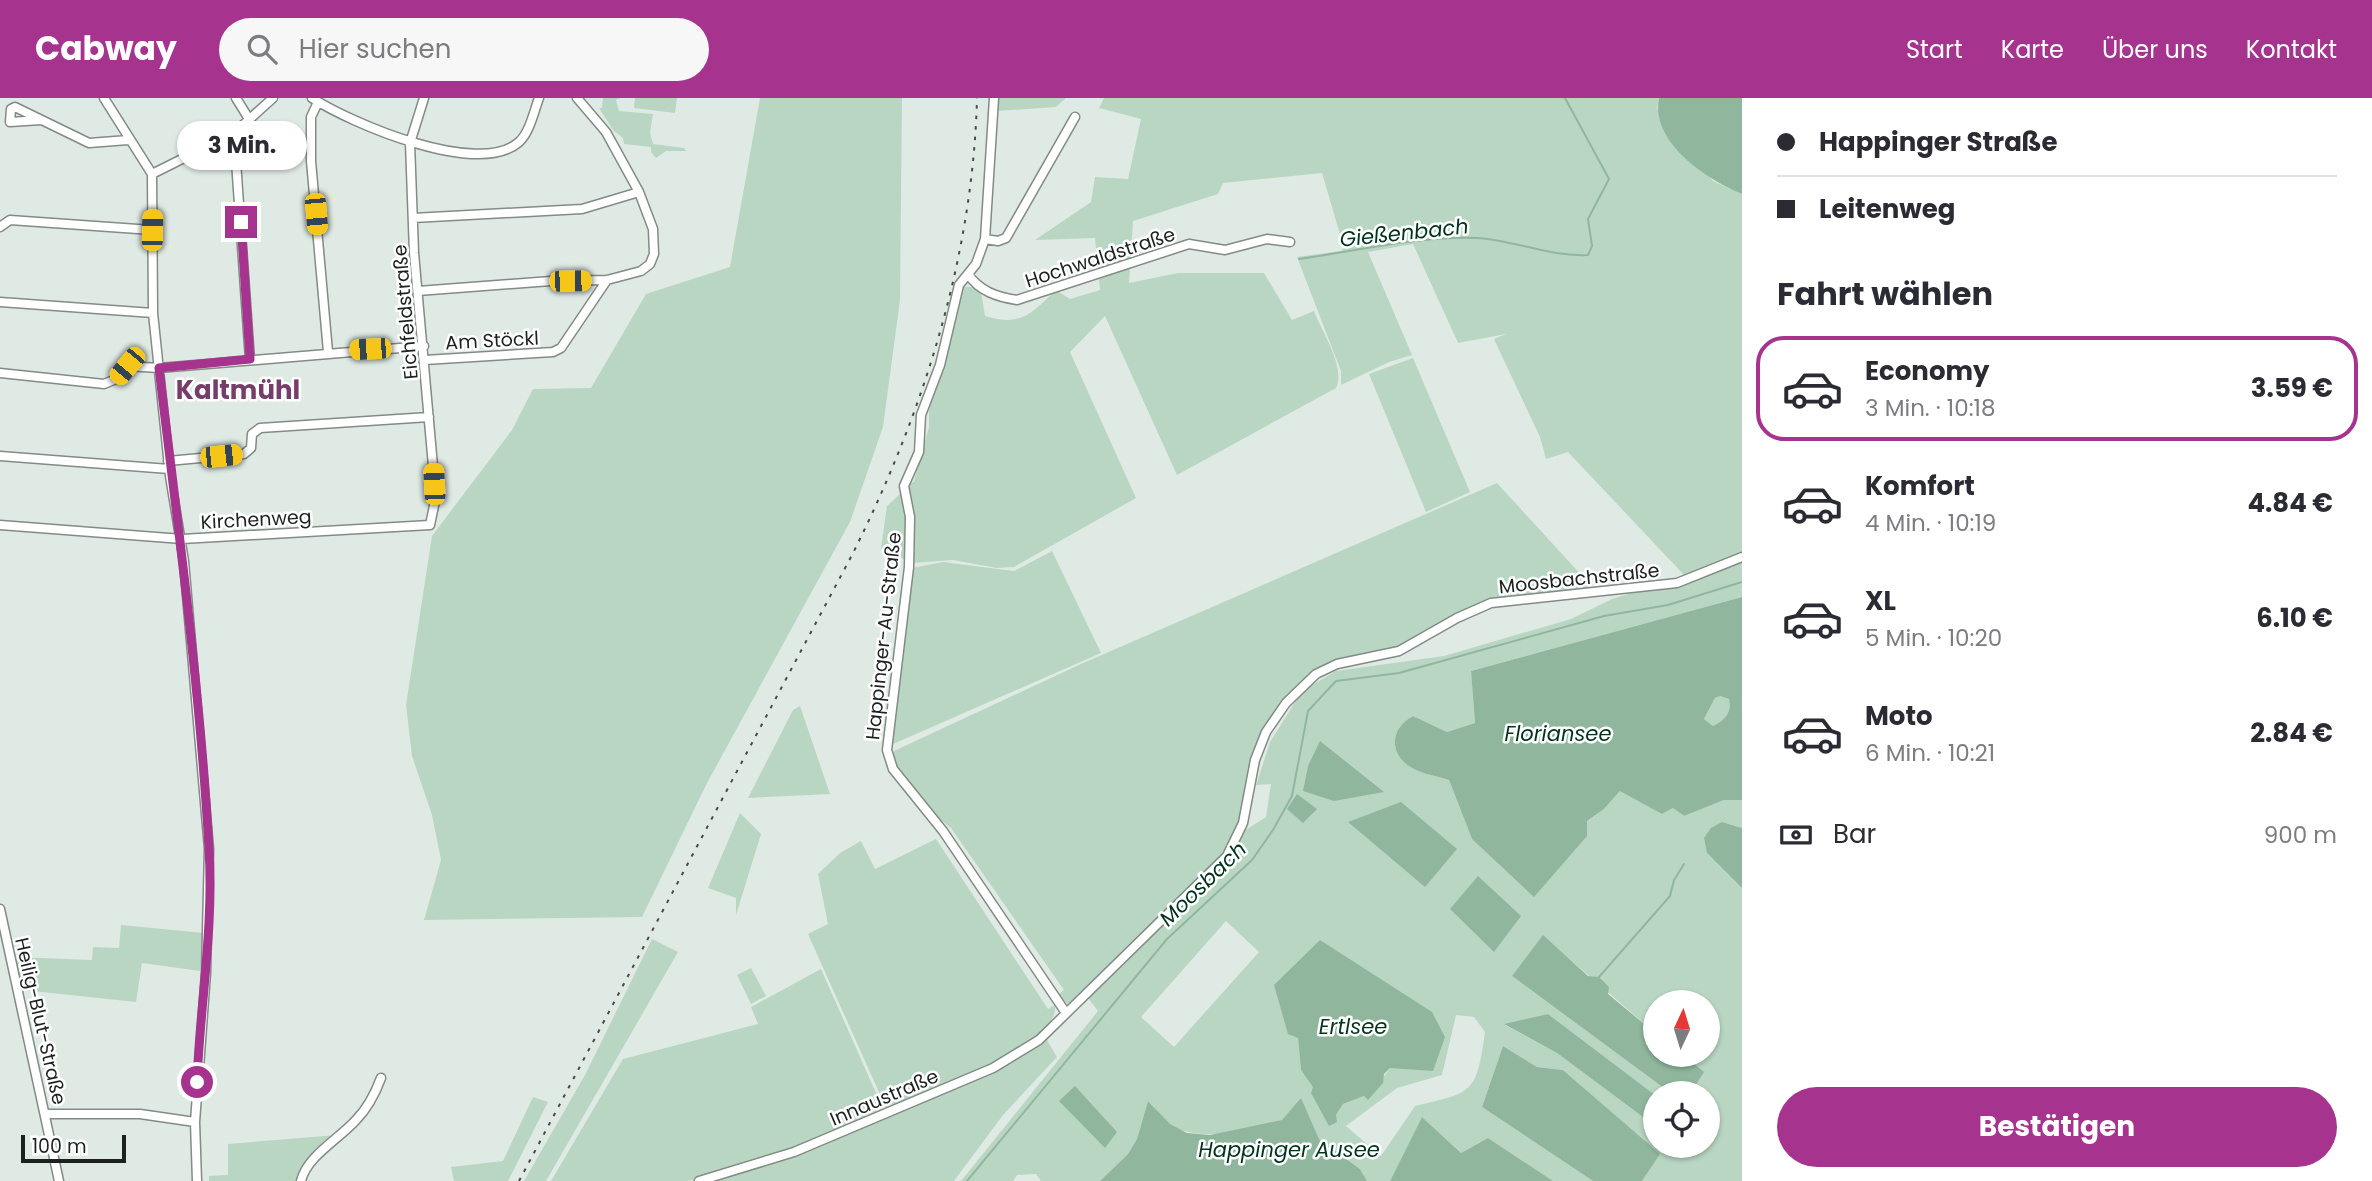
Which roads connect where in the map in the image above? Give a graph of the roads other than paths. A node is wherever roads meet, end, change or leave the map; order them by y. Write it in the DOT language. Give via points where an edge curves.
graph roads {
  1 [pos="104,98"];
  2 [pos="236,98"];
  3 [pos="273,98"];
  4 [pos="425,98"];
  5 [pos="540,98"];
  6 [pos="578,98"];
  7 [pos="994,98"];
  8 [pos="315,100"];
  9 [pos="1075,117"];
  10 [pos="249,119"];
  11 [pos="41,120"];
  12 [pos="234,133"];
  13 [pos="128,140"];
  14 [pos="410,143"];
  15 [pos="152,174"];
  16 [pos="639,192"];
  17 [pos="413,218"];
  18 [pos="1,224"];
  19 [pos="152,230"];
  20 [pos="985,239"];
  21 [pos="1290,242"];
  22 [pos="968,274"];
  23 [pos="607,280"];
  24 [pos="418,291"];
  25 [pos="0,302"];
  26 [pos="153,313"];
  27 [pos="424,346"];
  28 [pos="328,352"];
  29 [pos="250,359"];
  30 [pos="425,360"];
  31 [pos="159,368"];
  32 [pos="0,373"];
  33 [pos="429,417"];
  34 [pos="0,456"];
  35 [pos="169,465"];
  36 [pos="0,525"];
  37 [pos="430,525"];
  38 [pos="181,539"];
  39 [pos="1742,557"];
  40 [pos="0,909"];
  41 [pos="1066,1013"];
  42 [pos="381,1078"];
  43 [pos="45,1114"];
  44 [pos="195,1122"];
  45 [pos="59,1181"];
  46 [pos="197,1181"];
  47 [pos="301,1181"];
  48 [pos="699,1181"];
  1 -- 13 [label="street"];
  2 -- 10 [label="street"];
  3 -- 10 [label="street"];
  4 -- 14 [label="street, Eichfeldstraße"];
  5 -- 14 [label="street" via="519,142 500,151 459,151"];
  6 -- 16 [label="street" via="606,132"];
  7 -- 20 [label="street, Happinger-Au-Straße"];
  8 -- 14 [label="street"];
  8 -- 28 [label="street" via="311,161"];
  9 -- 20 [label="street" via="1006,238"];
  10 -- 12 [label="street"];
  11 -- 13 [label="street" via="89,143"];
  12 -- 15 [label="street"];
  12 -- 29 [label="street"];
  13 -- 15 [label="street"];
  14 -- 17 [label="street, Eichfeldstraße"];
  15 -- 19 [label="street"];
  16 -- 17 [label="street" via="582,209"];
  16 -- 23 [label="street" via="653,229 654,254 641,271"];
  17 -- 24 [label="street, Eichfeldstraße"];
  18 -- 19 [label="street" via="10,220"];
  19 -- 26 [label="street"];
  20 -- 22 [label="street, Happinger-Au-Straße"];
  21 -- 22 [label="street, Hochwaldstraße" via="1268,239 1225,250 1189,244 1017,300 975,285"];
  22 -- 41 [label="street, Happinger-Au-Straße" via="959,285 940,365 921,415 919,452 904,486 910,517 909,567 887,750 893,769 943,831"];
  23 -- 24 [label="street"];
  23 -- 30 [label="street, Am Stöckl" via="561,348 553,352"];
  24 -- 27 [label="street, Eichfeldstraße"];
  25 -- 26 [label="street"];
  26 -- 31 [label="street"];
  27 -- 28 [label="street"];
  27 -- 30 [label="street, Eichfeldstraße"];
  28 -- 29 [label="street"];
  29 -- 31 [label="street"];
  30 -- 33 [label="street, Eichfeldstraße"];
  31 -- 32 [label="street" via="127,366 104,384"];
  31 -- 35 [label="street"];
  33 -- 35 [label="street" via="260,428 244,454"];
  33 -- 37 [label="street, Eichfeldstraße" via="435,501"];
  34 -- 35 [label="street"];
  35 -- 38 [label="street"];
  36 -- 38 [label="street, Kirchenweg"];
  37 -- 38 [label="street, Kirchenweg"];
  38 -- 44 [label="street" via="209,849"];
  39 -- 41 [label="street, Moosbachstraße" via="1677,583 1491,603 1399,651 1337,664 1317,674 1286,703 1266,732 1255,760 1243,823 1227,856"];
  40 -- 43 [label="street, Heilig-Blut-Straße"];
  41 -- 48 [label="street, Innaustraße" via="1039,1041 993,1068 794,1153"];
  42 -- 47 [label="street" via="357,1120 316,1158"];
  43 -- 44 [label="street" via="140,1114"];
  43 -- 45 [label="street, Heilig-Blut-Straße"];
  44 -- 46 [label="street"];
}
